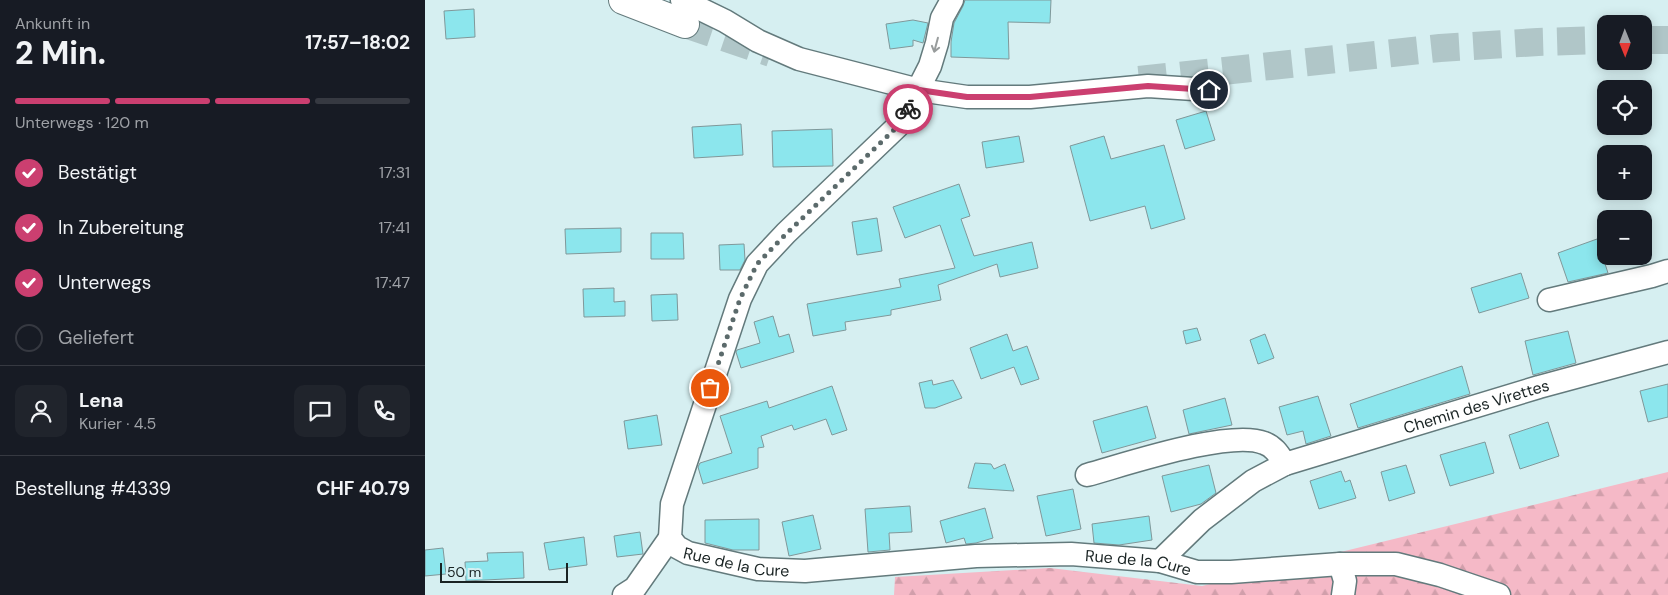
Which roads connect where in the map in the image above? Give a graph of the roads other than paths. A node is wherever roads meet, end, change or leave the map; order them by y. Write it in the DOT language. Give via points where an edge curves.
graph roads {
  1 [pos="623,0"];
  2 [pos="952,0"];
  3 [pos="683,12"];
  4 [pos="919,90"];
  5 [pos="1209,90"];
  6 [pos="1668,271"];
  7 [pos="1549,300"];
  8 [pos="1668,352"];
  9 [pos="1285,464"];
  10 [pos="1087,475"];
  11 [pos="670,538"];
  12 [pos="1160,561"];
  13 [pos="1340,564"];
  14 [pos="624,595"];
  15 [pos="1343,595"];
  16 [pos="1499,595"];
  1 -- 3 [label="main road"];
  2 -- 4 [label="street, Rue de la Cure, one-way" via="942,18 930,66"];
  3 -- 4 [label="street" via="725,21 799,59"];
  4 -- 5 [label="street" via="967,97 1030,97 1148,86"];
  4 -- 11 [label="street, Rue de la Cure" via="901,123 757,264 740,299 672,504"];
  6 -- 7 [label="street"];
  8 -- 9 [label="street, Chemin des Virettes" via="1539,387"];
  9 -- 10 [label="street" via="1277,451 1263,442 1240,439 1216,442"];
  9 -- 12 [label="street, Chemin des Virettes" via="1253,481 1202,520"];
  11 -- 12 [label="street, Rue de la Cure" via="688,553 758,569 805,571 976,556 1071,554"];
  11 -- 14 [label="street" via="635,588"];
  12 -- 13 [label="street, Rue de la Cure" via="1197,572"];
  13 -- 15 [label="street" via="1345,581"];
  13 -- 16 [label="street, Rue de la Cure" via="1396,564"];
}
